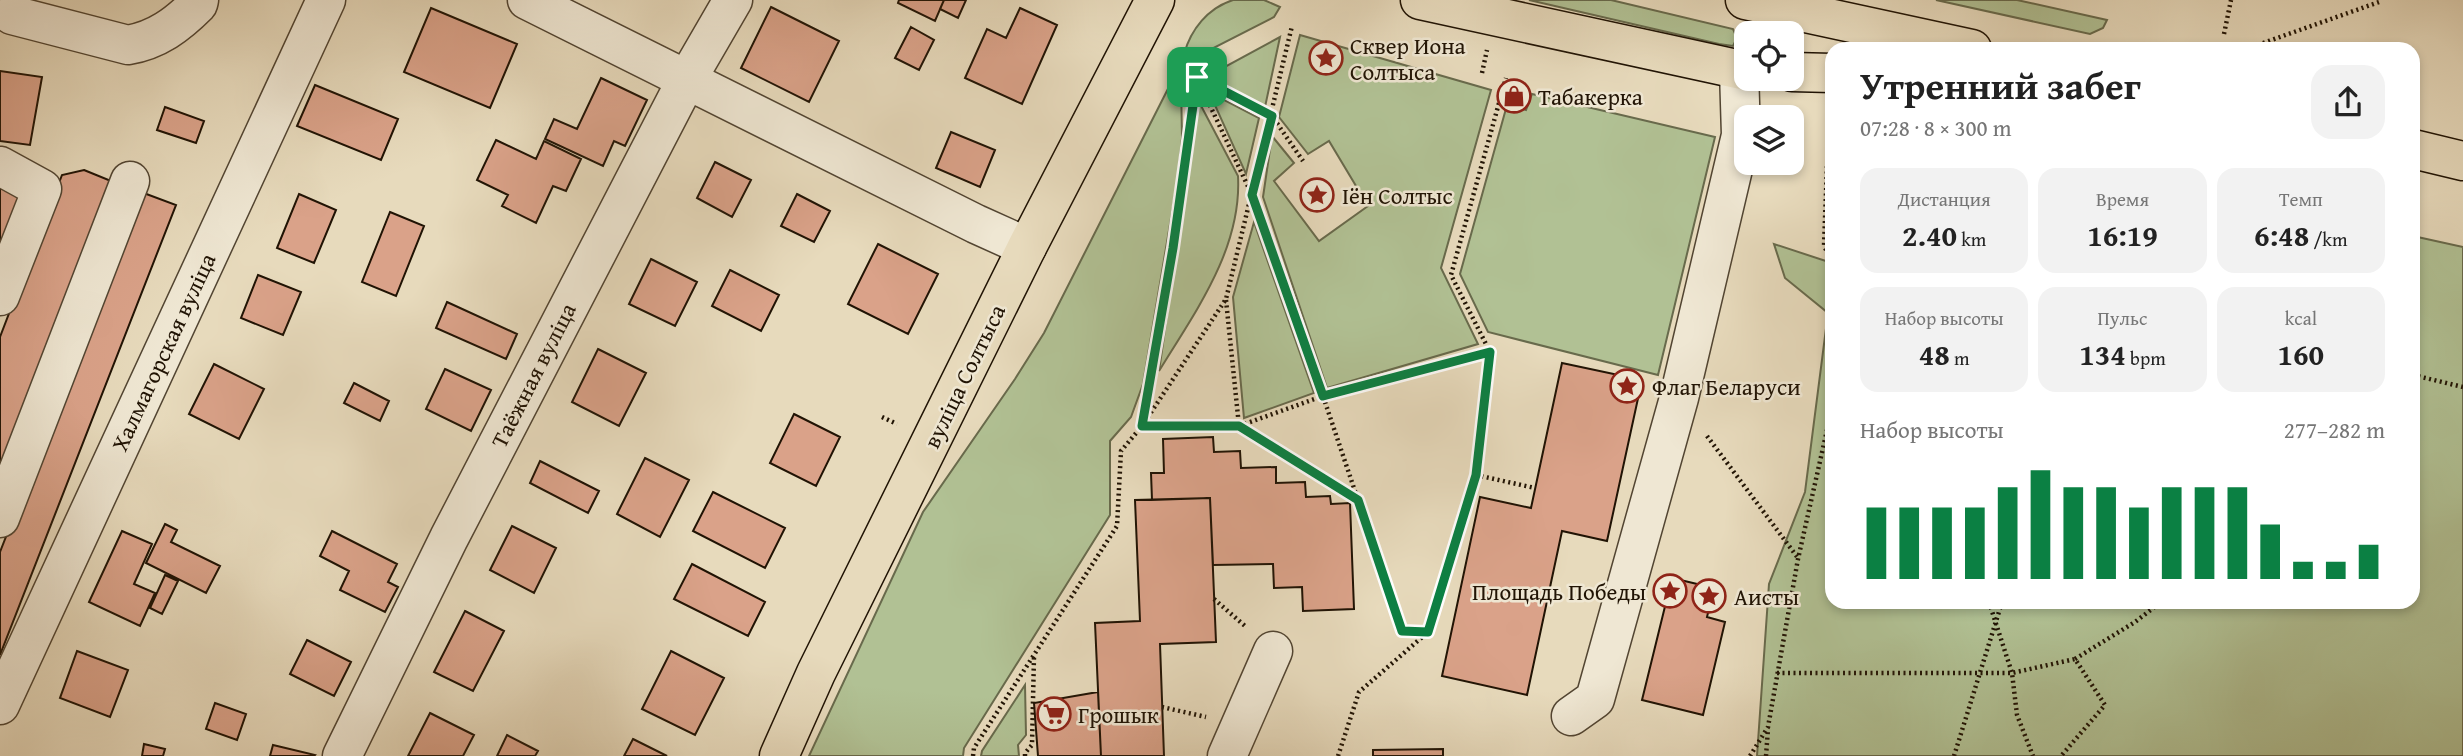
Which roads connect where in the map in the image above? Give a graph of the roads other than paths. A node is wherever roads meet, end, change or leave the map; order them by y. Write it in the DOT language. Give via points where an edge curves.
graph roads {
  1 [pos="200,0"];
  2 [pos="326,0"];
  3 [pos="527,0"];
  4 [pos="733,0"];
  5 [pos="1155,0"];
  6 [pos="1420,0"];
  7 [pos="1745,0"];
  8 [pos="9,9"];
  9 [pos="1940,42"];
  10 [pos="1734,69"];
  11 [pos="1804,72"];
  12 [pos="1825,73"];
  13 [pos="686,81"];
  14 [pos="1742,91"];
  15 [pos="2420,151"];
  16 [pos="2463,161"];
  17 [pos="0,166"];
  18 [pos="130,181"];
  19 [pos="1027,247"];
  20 [pos="0,296"];
  21 [pos="0,518"];
  22 [pos="1273,651"];
  23 [pos="0,705"];
  24 [pos="1571,716"];
  25 [pos="342,756"];
  26 [pos="779,756"];
  27 [pos="1227,756"];
  1 -- 8 [label="street" via="172,28 128,46"];
  2 -- 23 [label="street, Халмагорская вуліца"];
  3 -- 13 [label="street"];
  4 -- 13 [label="street, Таёжная вуліца"];
  5 -- 19 [label="main road, вуліца Солтыса"];
  6 -- 10 [label="main road"];
  7 -- 9 [label="main road"];
  11 -- 12 [label="main road"];
  13 -- 19 [label="street"];
  13 -- 25 [label="street, Таёжная вуліца" via="449,538"];
  14 -- 24 [label="street" via="1741,135 1679,398 1595,699"];
  15 -- 16 [label="main road"];
  17 -- 20 [label="street" via="42,189"];
  18 -- 21 [label="street"];
  19 -- 26 [label="main road, вуліца Солтыса"];
  22 -- 27 [label="street"];
}
